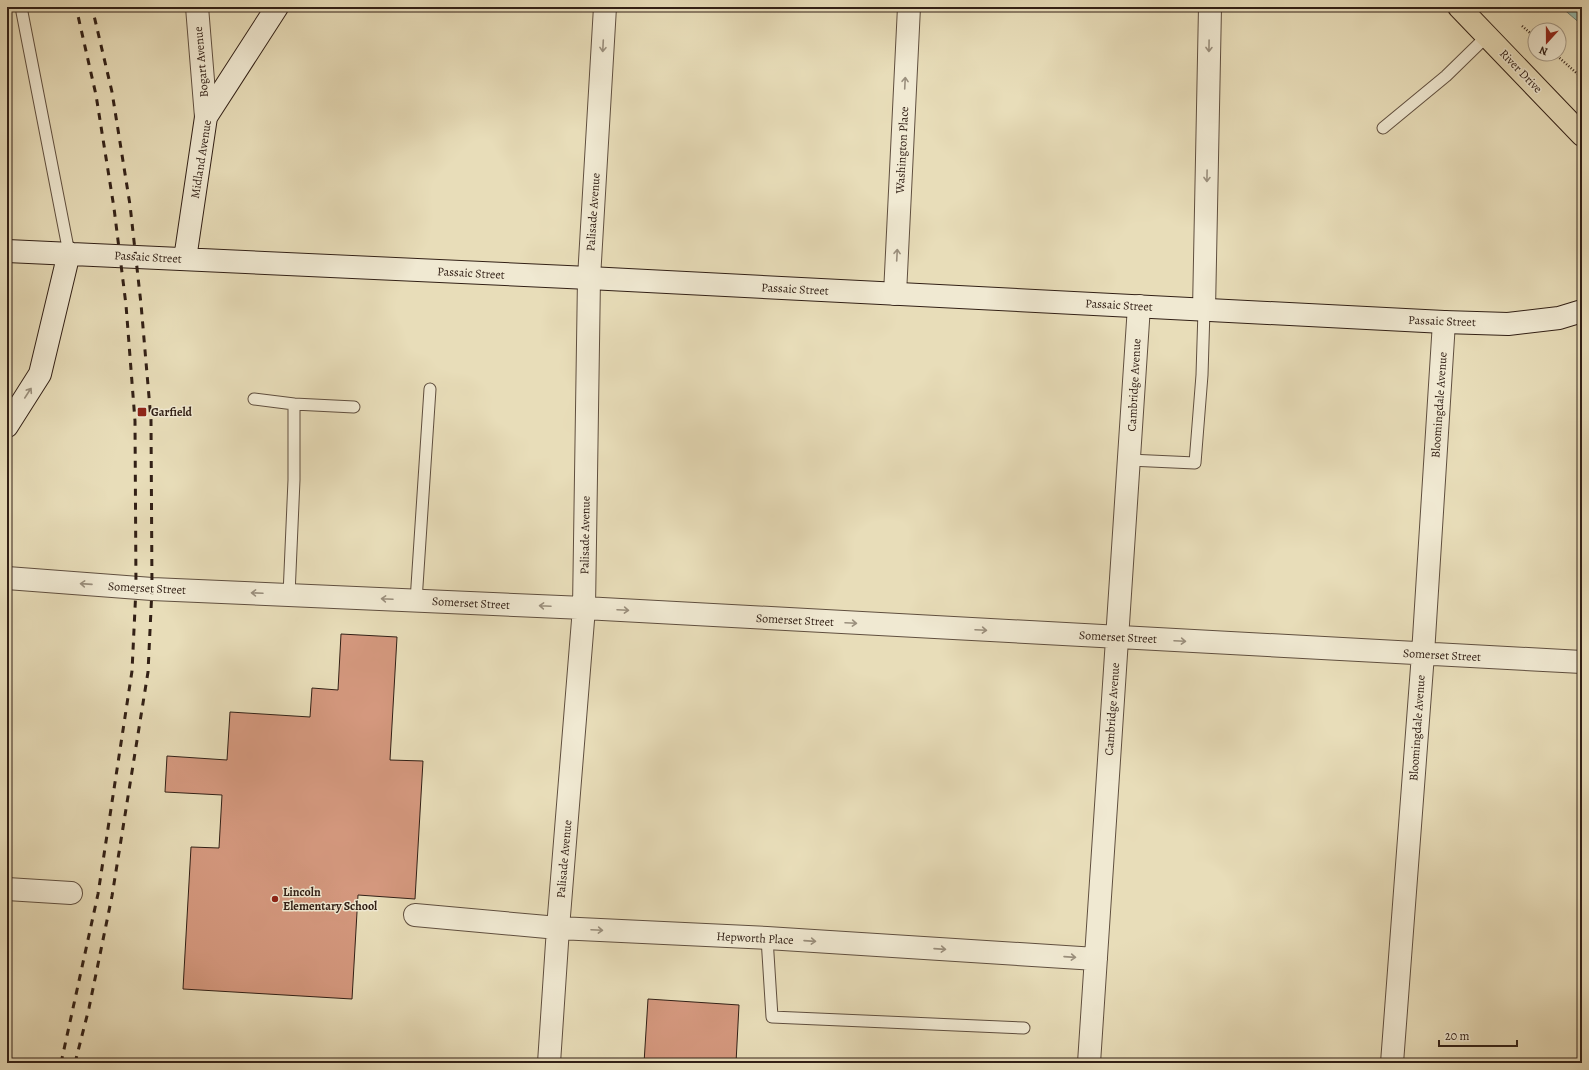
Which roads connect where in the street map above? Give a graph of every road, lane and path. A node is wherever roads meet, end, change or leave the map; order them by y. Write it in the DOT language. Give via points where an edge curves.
graph roads {
  1 [pos="22,7"];
  2 [pos="197,7"];
  3 [pos="277,7"];
  4 [pos="605,7"];
  5 [pos="909,7"];
  6 [pos="1210,7"];
  7 [pos="1459,7"];
  8 [pos="1522,26"];
  9 [pos="1527,30"];
  10 [pos="1487,36"];
  11 [pos="1563,62"];
  12 [pos="1582,78"];
  13 [pos="206,117"];
  14 [pos="1383,128"];
  15 [pos="1582,135"];
  16 [pos="7,251"];
  17 [pos="69,253"];
  18 [pos="185,259"];
  19 [pos="589,278"];
  20 [pos="895,294"];
  21 [pos="1139,306"];
  22 [pos="1204,310"];
  23 [pos="1582,311"];
  24 [pos="1444,322"];
  25 [pos="430,389"];
  26 [pos="254,399"];
  27 [pos="294,404"];
  28 [pos="354,407"];
  29 [pos="7,426"];
  30 [pos="1130,460"];
  31 [pos="7,578"];
  32 [pos="288,595"];
  33 [pos="416,601"];
  34 [pos="584,608"];
  35 [pos="1117,637"];
  36 [pos="1423,654"];
  37 [pos="1582,662"];
  38 [pos="7,889"];
  39 [pos="71,893"];
  40 [pos="415,915"];
  41 [pos="558,928"];
  42 [pos="767,938"];
  43 [pos="1096,959"];
  44 [pos="1024,1028"];
  45 [pos="549,1063"];
  46 [pos="1089,1063"];
  47 [pos="1392,1063"];
  1 -- 17 [label="lane"];
  2 -- 13 [label="street, Bogart Avenue"];
  3 -- 13 [label="street, Midland Avenue"];
  4 -- 19 [label="street, Palisade Avenue, one-way"];
  20 -- 5 [label="street, Washington Place, one-way"];
  6 -- 22 [label="street, one-way"];
  7 -- 10 [label="main road, River Drive"];
  8 -- 9 [label="path"];
  10 -- 14 [label="lane" via="1446,76"];
  10 -- 15 [label="main road, River Drive"];
  11 -- 12 [label="path"];
  13 -- 18 [label="street, Midland Avenue"];
  16 -- 17 [label="street, Passaic Street"];
  17 -- 18 [label="street, Passaic Street"];
  29 -- 17 [label="street, one-way" via="40,374"];
  18 -- 19 [label="street, Passaic Street"];
  19 -- 20 [label="street, Passaic Street"];
  19 -- 34 [label="street, Palisade Avenue"];
  20 -- 21 [label="street, Passaic Street"];
  21 -- 22 [label="street, Passaic Street"];
  21 -- 30 [label="street, Cambridge Avenue"];
  22 -- 24 [label="street, Passaic Street"];
  22 -- 30 [label="lane" via="1195,463"];
  23 -- 24 [label="street, Passaic Street" via="1559,318 1508,324"];
  24 -- 36 [label="street, Bloomingdale Avenue"];
  25 -- 33 [label="lane"];
  26 -- 27 [label="lane"];
  27 -- 28 [label="lane"];
  27 -- 32 [label="lane" via="294,480"];
  30 -- 35 [label="street, Cambridge Avenue"];
  32 -- 31 [label="street, Somerset Street, one-way" via="136,588"];
  33 -- 32 [label="street, Somerset Street, one-way"];
  34 -- 33 [label="street, Somerset Street, one-way"];
  34 -- 35 [label="street, Somerset Street, one-way"];
  34 -- 41 [label="street, Palisade Avenue"];
  35 -- 36 [label="street, Somerset Street, one-way"];
  35 -- 43 [label="street, Cambridge Avenue"];
  36 -- 37 [label="street, Somerset Street"];
  36 -- 47 [label="street, Bloomingdale Avenue"];
  38 -- 39 [label="street"];
  40 -- 41 [label="street, Hepworth Place"];
  41 -- 42 [label="street, Hepworth Place, one-way"];
  41 -- 45 [label="street, Palisade Avenue"];
  42 -- 43 [label="street, Hepworth Place, one-way"];
  42 -- 44 [label="lane" via="772,1017"];
  43 -- 46 [label="street, Cambridge Avenue"];
}
